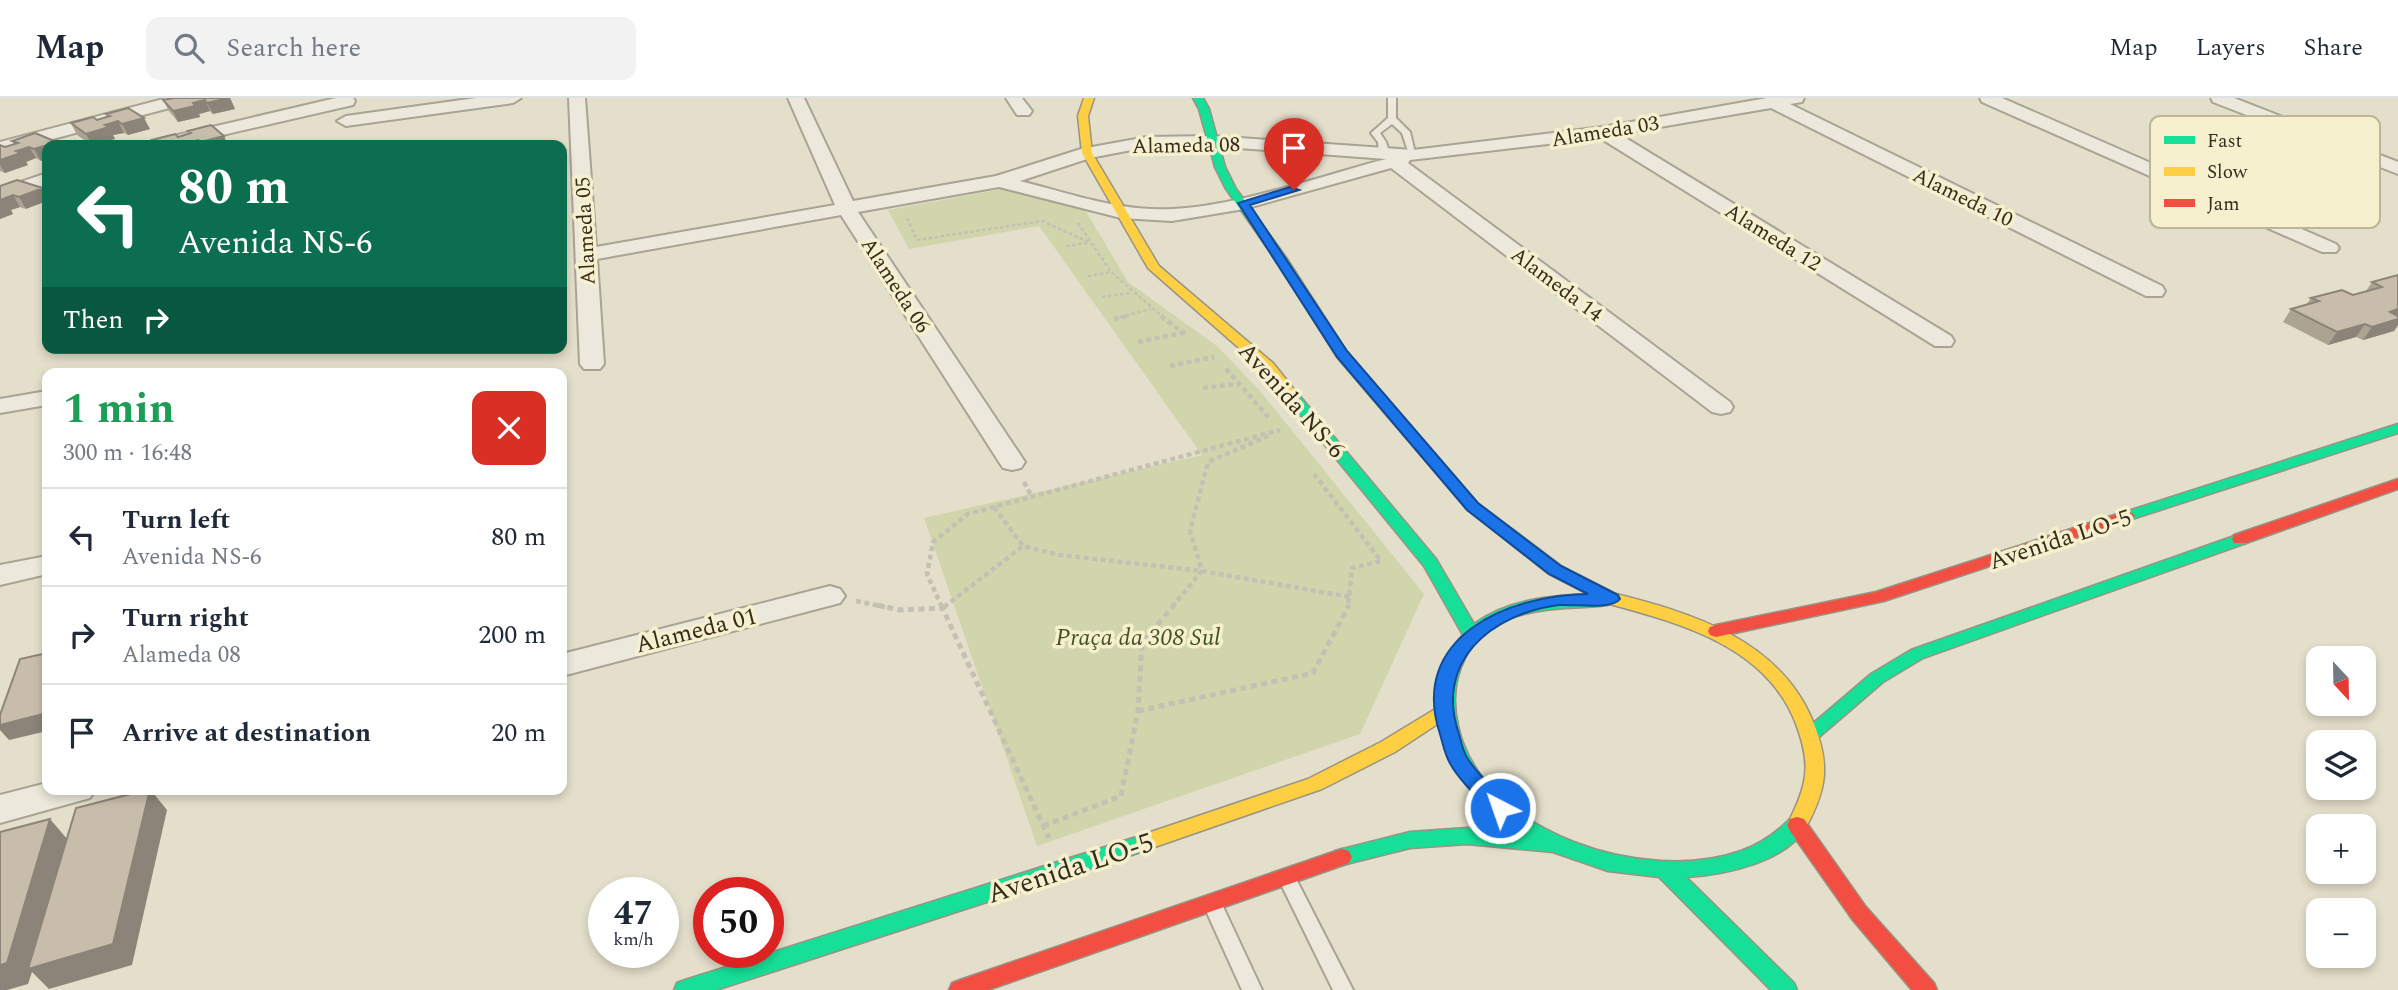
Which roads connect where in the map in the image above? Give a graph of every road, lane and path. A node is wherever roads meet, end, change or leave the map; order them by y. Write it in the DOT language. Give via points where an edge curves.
graph roads {
  1 [pos="186,98"];
  2 [pos="513,98"];
  3 [pos="577,98"];
  4 [pos="796,98"];
  5 [pos="1089,98"];
  6 [pos="1198,98"];
  7 [pos="1392,98"];
  8 [pos="1796,98"];
  9 [pos="1988,98"];
  10 [pos="2219,98"];
  11 [pos="347,100"];
  12 [pos="1763,102"];
  13 [pos="2265,116"];
  14 [pos="1392,119"];
  15 [pos="1604,132"];
  16 [pos="179,140"];
  17 [pos="1212,141"];
  18 [pos="0,148"];
  19 [pos="1087,153"];
  20 [pos="1397,156"];
  21 [pos="2380,161"];
  22 [pos="2398,168"];
  23 [pos="2150,169"];
  24 [pos="42,181"];
  25 [pos="999,181"];
  26 [pos="0,195"];
  27 [pos="1244,203"];
  28 [pos="847,210"];
  29 [pos="904,212"];
  30 [pos="1121,212"];
  31 [pos="1076,219"];
  32 [pos="2284,228"];
  33 [pos="1088,242"];
  34 [pos="1066,246"];
  35 [pos="2329,248"];
  36 [pos="587,255"];
  37 [pos="1111,272"];
  38 [pos="1088,276"];
  39 [pos="2154,291"];
  40 [pos="1131,293"];
  41 [pos="1102,297"];
  42 [pos="1152,309"];
  43 [pos="1114,319"];
  44 [pos="1183,332"];
  45 [pos="1193,341"];
  46 [pos="1943,341"];
  47 [pos="1138,342"];
  48 [pos="1204,349"];
  49 [pos="1214,357"];
  50 [pos="592,364"];
  51 [pos="1170,366"];
  52 [pos="1239,384"];
  53 [pos="1203,388"];
  54 [pos="42,399"];
  55 [pos="0,406"];
  56 [pos="1721,407"];
  57 [pos="2398,428"];
  58 [pos="1280,430"];
  59 [pos="1289,441"];
  60 [pos="1012,462"];
  61 [pos="1314,474"];
  62 [pos="2398,484"];
  63 [pos="994,507"];
  64 [pos="1023,546"];
  65 [pos="42,566"];
  66 [pos="1202,571"];
  67 [pos="0,575"];
  68 [pos="830,596"];
  69 [pos="1350,597"];
  70 [pos="1612,599"];
  71 [pos="943,608"];
  72 [pos="1716,631"];
  73 [pos="1472,635"];
  74 [pos="567,664"];
  75 [pos="1139,710"];
  76 [pos="1442,712"];
  77 [pos="1812,732"];
  78 [pos="55,795"];
  79 [pos="0,809"];
  80 [pos="1797,825"];
  81 [pos="1044,826"];
  82 [pos="1561,846"];
  83 [pos="1064,870"];
  84 [pos="1666,871"];
  85 [pos="1286,877"];
  86 [pos="1212,903"];
  87 [pos="685,990"];
  88 [pos="960,990"];
  89 [pos="1252,990"];
  90 [pos="1343,990"];
  91 [pos="1786,990"];
  92 [pos="1926,990"];
  1 -- 18 [label="street"];
  2 -- 11 [label="street" via="344,127"];
  3 -- 36 [label="street, Alameda 05"];
  4 -- 28 [label="street, Alameda 06"];
  5 -- 19 [label="main road, Avenida NS-6" via="1083,116"];
  6 -- 17 [label="main road"];
  7 -- 14 [label="lane"];
  8 -- 12 [label="street, Alameda 03"];
  9 -- 23 [label="street"];
  10 -- 13 [label="street"];
  11 -- 16 [label="street"];
  12 -- 15 [label="street, Alameda 03"];
  12 -- 39 [label="street, Alameda 10"];
  14 -- 20 [label="lane" via="1406,132"];
  14 -- 20 [label="lane" via="1375,133"];
  15 -- 20 [label="street, Alameda 03"];
  15 -- 46 [label="street, Alameda 12"];
  17 -- 19 [label="street, Alameda 08" via="1147,142"];
  17 -- 20 [label="street, Alameda 08"];
  17 -- 27 [label="main road" via="1231,189"];
  19 -- 25 [label="street, Alameda 08"];
  19 -- 30 [label="main road, Avenida NS-6"];
  20 -- 27 [label="street, Alameda 08"];
  20 -- 56 [label="street, Alameda 14"];
  21 -- 22 [label="street"];
  24 -- 26 [label="street"];
  25 -- 28 [label="street, Alameda 08"];
  25 -- 30 [label="street, Alameda 08"];
  27 -- 30 [label="street, Alameda 08" via="1172,215"];
  27 -- 70 [label="main road" via="1342,354 1472,506 1555,570"];
  28 -- 36 [label="street, Alameda 08"];
  28 -- 60 [label="street, Alameda 06"];
  29 -- 33 [label="path" via="917,240 1042,221"];
  30 -- 73 [label="main road, Avenida NS-6" via="1165,280 1268,366 1430,562"];
  31 -- 33 [label="path"];
  32 -- 35 [label="street"];
  33 -- 34 [label="path"];
  33 -- 37 [label="path"];
  36 -- 50 [label="street, Alameda 05"];
  37 -- 38 [label="path"];
  37 -- 40 [label="path"];
  40 -- 41 [label="path"];
  40 -- 42 [label="path"];
  42 -- 43 [label="path"];
  42 -- 44 [label="path"];
  44 -- 45 [label="path"];
  44 -- 47 [label="path"];
  48 -- 49 [label="path"];
  49 -- 51 [label="path"];
  49 -- 52 [label="path"];
  52 -- 53 [label="path"];
  52 -- 58 [label="path"];
  54 -- 55 [label="street"];
  57 -- 72 [label="main road, Avenida LO-5" via="1878,597"];
  58 -- 59 [label="path"];
  58 -- 63 [label="path"];
  58 -- 66 [label="path" via="1208,462 1190,531"];
  61 -- 69 [label="path" via="1381,561 1352,568"];
  62 -- 77 [label="main road" via="1927,650 1877,678"];
  63 -- 64 [label="path"];
  63 -- 71 [label="path" via="968,514 933,542 927,574"];
  64 -- 66 [label="path" via="1059,555"];
  64 -- 71 [label="path"];
  65 -- 67 [label="street"];
  66 -- 69 [label="path"];
  66 -- 75 [label="path" via="1142,643"];
  68 -- 71 [label="path" via="900,610"];
  68 -- 74 [label="street, Alameda 01"];
  69 -- 75 [label="path" via="1313,673"];
  70 -- 72 [label="main road" via="1665,610"];
  70 -- 73 [label="main road" via="1558,600 1510,612"];
  71 -- 81 [label="path"];
  72 -- 77 [label="main road" via="1758,659 1791,693"];
  73 -- 76 [label="main road" via="1454,657 1444,683"];
  75 -- 81 [label="path" via="1121,796"];
  76 -- 82 [label="main road" via="1458,762 1500,808"];
  76 -- 83 [label="main road, Avenida LO-5" via="1388,747 1315,784"];
  77 -- 80 [label="main road" via="1818,781"];
  78 -- 79 [label="street"];
  80 -- 84 [label="main road" via="1765,851 1719,867"];
  80 -- 92 [label="main road" via="1859,913"];
  81 -- 83 [label="path"];
  82 -- 84 [label="main road" via="1612,864"];
  82 -- 85 [label="main road" via="1467,836 1410,841 1341,857"];
  83 -- 87 [label="main road, Avenida LO-5"];
  84 -- 91 [label="main road"];
  85 -- 86 [label="main road"];
  85 -- 90 [label="lane"];
  86 -- 88 [label="main road"];
  86 -- 89 [label="lane"];
}
